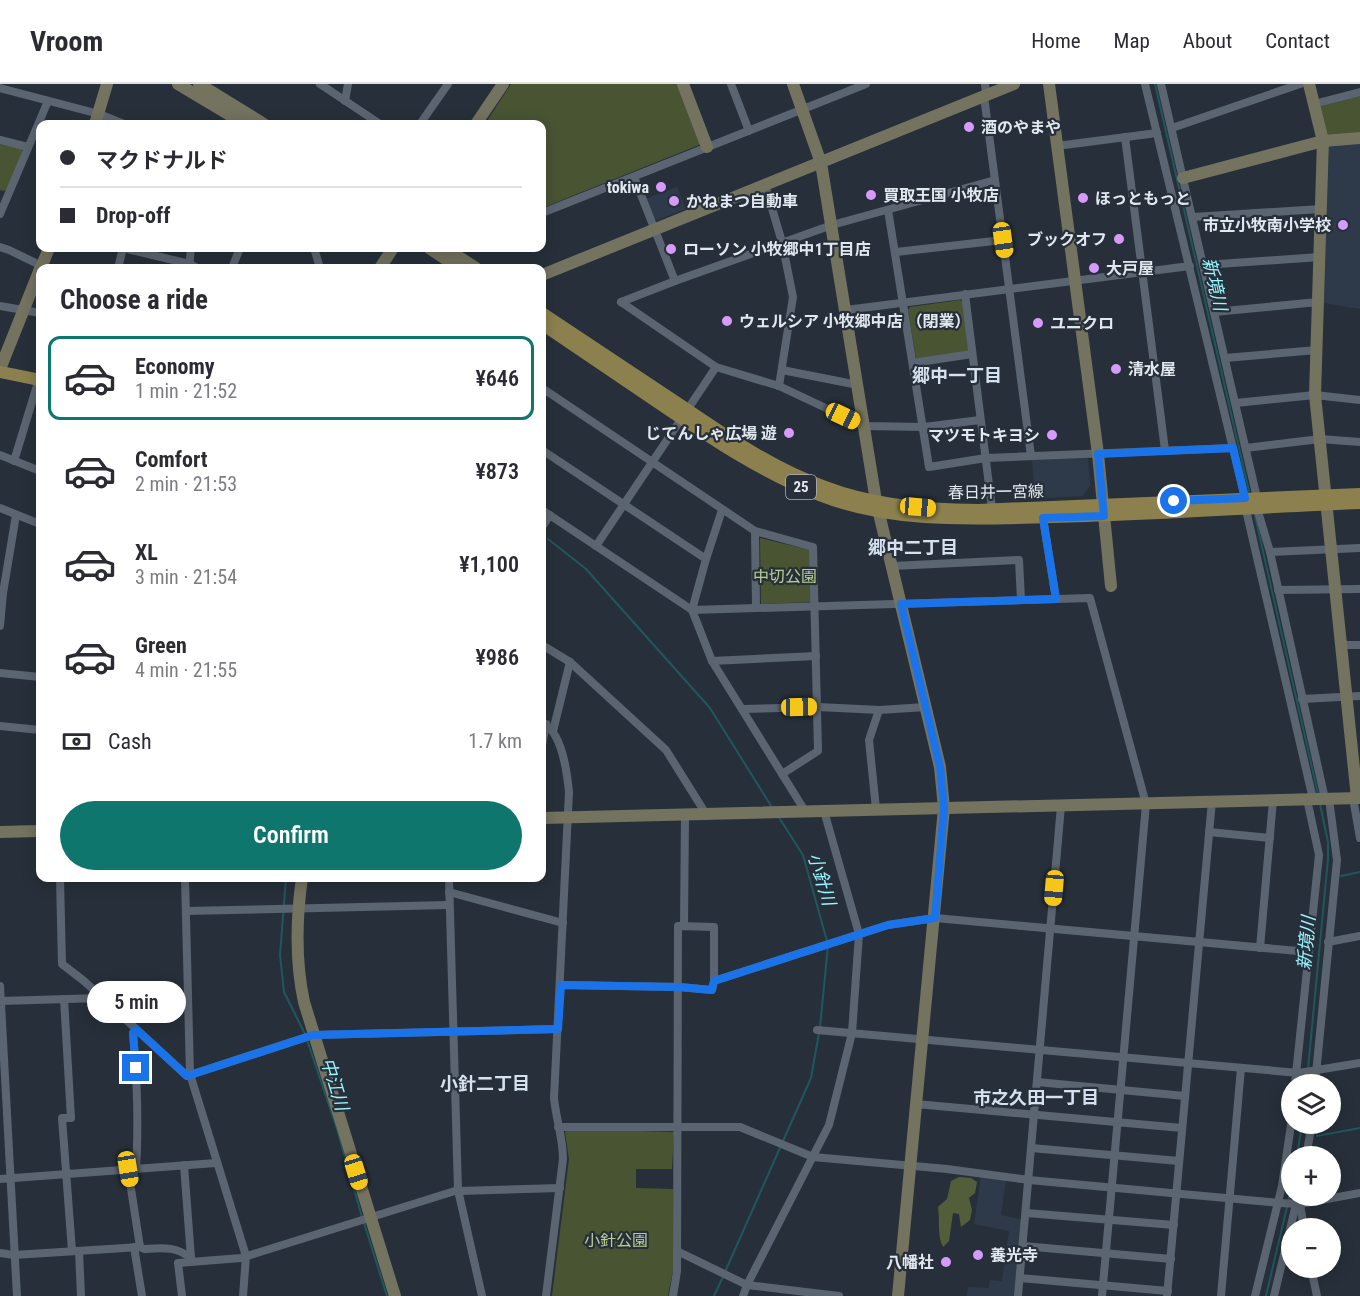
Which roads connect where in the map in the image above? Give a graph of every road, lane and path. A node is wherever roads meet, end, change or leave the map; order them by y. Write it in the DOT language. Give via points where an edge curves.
graph roads {
  1 [pos="107,84"];
  2 [pos="178,84"];
  3 [pos="198,84"];
  4 [pos="320,84"];
  5 [pos="348,84"];
  6 [pos="448,84"];
  7 [pos="502,84"];
  8 [pos="683,84"];
  9 [pos="731,84"];
  10 [pos="793,84"];
  11 [pos="1014,84"];
  12 [pos="1049,84"];
  13 [pos="1145,84"];
  14 [pos="1161,84"];
  15 [pos="1300,84"];
  16 [pos="1309,84"];
  17 [pos="860,85"];
  18 [pos="0,88"];
  19 [pos="985,91"];
  20 [pos="1360,93"];
  21 [pos="48,101"];
  22 [pos="345,101"];
  23 [pos="1314,104"];
  24 [pos="802,110"];
  25 [pos="97,119"];
  26 [pos="40,120"];
  27 [pos="238,120"];
  28 [pos="257,120"];
  29 [pos="374,120"];
  30 [pos="423,120"];
  31 [pos="479,120"];
  32 [pos="1172,128"];
  33 [pos="36,129"];
  34 [pos="749,131"];
  35 [pos="1157,133"];
  36 [pos="1125,137"];
  37 [pos="1360,138"];
  38 [pos="0,140"];
  39 [pos="1323,141"];
  40 [pos="1057,146"];
  41 [pos="28,147"];
  42 [pos="707,147"];
  43 [pos="821,163"];
  44 [pos="1178,165"];
  45 [pos="1165,168"];
  46 [pos="634,177"];
  47 [pos="1183,178"];
  48 [pos="995,180"];
  49 [pos="765,185"];
  50 [pos="4,194"];
  51 [pos="1321,209"];
  52 [pos="888,210"];
  53 [pos="546,211"];
  54 [pos="0,214"];
  55 [pos="1193,217"];
  56 [pos="832,225"];
  57 [pos="654,228"];
  58 [pos="1003,240"];
  59 [pos="782,242"];
  60 [pos="0,247"];
  61 [pos="138,252"];
  62 [pos="435,252"];
  63 [pos="451,252"];
  64 [pos="896,252"];
  65 [pos="1320,257"];
  66 [pos="181,264"];
  67 [pos="453,264"];
  68 [pos="470,264"];
  69 [pos="36,265"];
  70 [pos="1203,265"];
  71 [pos="1190,266"];
  72 [pos="1142,272"];
  73 [pos="546,273"];
  74 [pos="1075,280"];
  75 [pos="675,281"];
  76 [pos="36,283"];
  77 [pos="1009,288"];
  78 [pos="965,294"];
  79 [pos="904,302"];
  80 [pos="1318,302"];
  81 [pos="0,306"];
  82 [pos="25,310"];
  83 [pos="846,310"];
  84 [pos="36,312"];
  85 [pos="1214,312"];
  86 [pos="546,316"];
  87 [pos="546,327"];
  88 [pos="1317,350"];
  89 [pos="972,354"];
  90 [pos="1225,358"];
  91 [pos="914,363"];
  92 [pos="716,367"];
  93 [pos="782,370"];
  94 [pos="0,371"];
  95 [pos="36,379"];
  96 [pos="858,385"];
  97 [pos="779,386"];
  98 [pos="546,391"];
  99 [pos="36,392"];
  100 [pos="1315,395"];
  101 [pos="1360,400"];
  102 [pos="1236,403"];
  103 [pos="685,414"];
  104 [pos="980,420"];
  105 [pos="864,426"];
  106 [pos="924,427"];
  107 [pos="1320,439"];
  108 [pos="1360,442"];
  109 [pos="1233,448"];
  110 [pos="1246,448"];
  111 [pos="1165,450"];
  112 [pos="546,453"];
  113 [pos="1098,454"];
  114 [pos="0,455"];
  115 [pos="1031,456"];
  116 [pos="986,458"];
  117 [pos="14,461"];
  118 [pos="652,464"];
  119 [pos="36,469"];
  120 [pos="1360,494"];
  121 [pos="1327,500"];
  122 [pos="1360,503"];
  123 [pos="624,504"];
  124 [pos="1251,504"];
  125 [pos="877,505"];
  126 [pos="0,508"];
  127 [pos="992,509"];
  128 [pos="722,510"];
  129 [pos="1103,511"];
  130 [pos="546,512"];
  131 [pos="16,515"];
  132 [pos="1043,518"];
  133 [pos="36,522"];
  134 [pos="755,531"];
  135 [pos="596,546"];
  136 [pos="1360,548"];
  137 [pos="1331,549"];
  138 [pos="1270,552"];
  139 [pos="706,559"];
  140 [pos="892,566"];
  141 [pos="1111,586"];
  142 [pos="1336,589"];
  143 [pos="1360,589"];
  144 [pos="1278,590"];
  145 [pos="1056,599"];
  146 [pos="1021,600"];
  147 [pos="901,604"];
  148 [pos="815,606"];
  149 [pos="756,608"];
  150 [pos="692,610"];
  151 [pos="0,626"];
  152 [pos="1342,645"];
  153 [pos="1360,645"];
  154 [pos="546,647"];
  155 [pos="816,656"];
  156 [pos="712,661"];
  157 [pos="570,662"];
  158 [pos="0,673"];
  159 [pos="36,677"];
  160 [pos="1354,696"];
  161 [pos="1302,699"];
  162 [pos="818,707"];
  163 [pos="927,708"];
  164 [pos="742,709"];
  165 [pos="879,710"];
  166 [pos="0,726"];
  167 [pos="546,726"];
  168 [pos="36,730"];
  169 [pos="553,731"];
  170 [pos="1356,744"];
  171 [pos="782,774"];
  172 [pos="1357,798"];
  173 [pos="1319,799"];
  174 [pos="1273,800"];
  175 [pos="1212,801"];
  176 [pos="1146,804"];
  177 [pos="1061,806"];
  178 [pos="944,808"];
  179 [pos="876,809"];
  180 [pos="805,811"];
  181 [pos="824,811"];
  182 [pos="685,814"];
  183 [pos="706,814"];
  184 [pos="567,817"];
  185 [pos="546,818"];
  186 [pos="36,831"];
  187 [pos="0,832"];
  188 [pos="1209,832"];
  189 [pos="1270,838"];
  190 [pos="1360,838"];
  191 [pos="60,882"];
  192 [pos="185,882"];
  193 [pos="301,882"];
  194 [pos="449,882"];
  195 [pos="449,891"];
  196 [pos="449,905"];
  197 [pos="295,908"];
  198 [pos="186,911"];
  199 [pos="935,918"];
  200 [pos="563,923"];
  201 [pos="684,926"];
  202 [pos="1050,929"];
  203 [pos="859,934"];
  204 [pos="1360,936"];
  205 [pos="1134,937"];
  206 [pos="1328,942"];
  207 [pos="1199,943"];
  208 [pos="1260,948"];
  209 [pos="1309,952"];
  210 [pos="714,981"];
  211 [pos="561,985"];
  212 [pos="0,986"];
  213 [pos="679,987"];
  214 [pos="101,998"];
  215 [pos="64,999"];
  216 [pos="1,1001"];
  217 [pos="136,1029"];
  218 [pos="558,1029"];
  219 [pos="817,1030"];
  220 [pos="453,1031"];
  221 [pos="852,1033"];
  222 [pos="309,1037"];
  223 [pos="922,1040"];
  224 [pos="1040,1050"];
  225 [pos="1124,1057"];
  226 [pos="1188,1063"];
  227 [pos="1360,1063"];
  228 [pos="1241,1068"];
  229 [pos="1315,1071"];
  230 [pos="1298,1073"];
  231 [pos="190,1074"];
  232 [pos="1037,1082"];
  233 [pos="1121,1090"];
  234 [pos="1185,1096"];
  235 [pos="916,1104"];
  236 [pos="1034,1115"];
  237 [pos="1118,1122"];
  238 [pos="558,1127"];
  239 [pos="676,1127"];
  240 [pos="1182,1128"];
  241 [pos="1290,1134"];
  242 [pos="1031,1148"];
  243 [pos="1115,1155"];
  244 [pos="813,1157"];
  245 [pos="1179,1161"];
  246 [pos="216,1163"];
  247 [pos="184,1165"];
  248 [pos="910,1166"];
  249 [pos="132,1168"];
  250 [pos="66,1174"];
  251 [pos="10,1178"];
  252 [pos="0,1179"];
  253 [pos="1029,1180"];
  254 [pos="560,1188"];
  255 [pos="1112,1188"];
  256 [pos="458,1191"];
  257 [pos="1360,1193"];
  258 [pos="1176,1194"];
  259 [pos="1341,1196"];
  260 [pos="1230,1199"];
  261 [pos="1279,1203"];
  262 [pos="1296,1206"];
  263 [pos="1026,1213"];
  264 [pos="365,1219"];
  265 [pos="1109,1220"];
  266 [pos="1174,1226"];
  267 [pos="1023,1246"];
  268 [pos="137,1247"];
  269 [pos="75,1251"];
  270 [pos="677,1251"];
  271 [pos="0,1253"];
  272 [pos="1106,1253"];
  273 [pos="14,1255"];
  274 [pos="246,1256"];
  275 [pos="1171,1259"];
  276 [pos="191,1260"];
  277 [pos="1020,1278"];
  278 [pos="1313,1278"];
  279 [pos="747,1285"];
  280 [pos="1103,1286"];
  281 [pos="1168,1294"];
  282 [pos="17,1296"];
  283 [pos="81,1296"];
  284 [pos="142,1296"];
  285 [pos="182,1296"];
  286 [pos="243,1296"];
  287 [pos="395,1296"];
  288 [pos="482,1296"];
  289 [pos="546,1296"];
  290 [pos="673,1296"];
  291 [pos="743,1296"];
  292 [pos="839,1296"];
  293 [pos="898,1296"];
  294 [pos="1018,1296"];
  295 [pos="1102,1296"];
  296 [pos="1221,1296"];
  297 [pos="1255,1296"];
  298 [pos="1274,1296"];
  299 [pos="1317,1296"];
  1 -- 25 [label="street"];
  2 -- 27 [label="street"];
  3 -- 28 [label="street"];
  4 -- 22 [label="street"];
  5 -- 22 [label="street"];
  6 -- 30 [label="street"];
  7 -- 31 [label="street"];
  8 -- 42 [label="street"];
  9 -- 34 [label="street"];
  10 -- 24 [label="street"];
  11 -- 19 [label="street"];
  12 -- 40 [label="street"];
  13 -- 35 [label="street"];
  14 -- 32 [label="street"];
  15 -- 32 [label="street"];
  16 -- 23 [label="street"];
  17 -- 24 [label="street"];
  18 -- 21 [label="street"];
  19 -- 43 [label="street"];
  19 -- 48 [label="street"];
  20 -- 23 [label="street"];
  21 -- 25 [label="street"];
  21 -- 26 [label="street"];
  22 -- 29 [label="street"];
  23 -- 39 [label="street"];
  24 -- 34 [label="street"];
  24 -- 43 [label="street"];
  32 -- 44 [label="street"];
  33 -- 41 [label="street"];
  34 -- 42 [label="street"];
  35 -- 36 [label="street"];
  35 -- 45 [label="street"];
  36 -- 40 [label="street"];
  36 -- 72 [label="street"];
  37 -- 39 [label="street"];
  38 -- 41 [label="street"];
  39 -- 47 [label="street"];
  39 -- 51 [label="street"];
  40 -- 74 [label="street"];
  41 -- 50 [label="street"];
  42 -- 46 [label="street"];
  43 -- 49 [label="street"];
  43 -- 56 [label="street"];
  44 -- 45 [label="street"];
  44 -- 47 [label="street"];
  45 -- 71 [label="street"];
  46 -- 53 [label="street"];
  46 -- 57 [label="street"];
  47 -- 55 [label="street"];
  48 -- 52 [label="street"];
  48 -- 58 [label="street"];
  49 -- 57 [label="street"];
  49 -- 59 [label="street"];
  50 -- 54 [label="street"];
  51 -- 55 [label="street"];
  51 -- 65 [label="street"];
  52 -- 56 [label="street"];
  52 -- 64 [label="street"];
  55 -- 70 [label="street"];
  56 -- 59 [label="street"];
  56 -- 83 [label="street"];
  57 -- 73 [label="street"];
  57 -- 75 [label="street"];
  58 -- 64 [label="street"];
  58 -- 77 [label="street"];
  59 -- 75 [label="street"];
  59 -- 93 [label="street" via="793,297"];
  60 -- 69 [label="street"];
  61 -- 66 [label="street"];
  62 -- 67 [label="street"];
  63 -- 68 [label="street"];
  64 -- 79 [label="street"];
  65 -- 70 [label="street"];
  65 -- 80 [label="street"];
  70 -- 85 [label="street"];
  71 -- 72 [label="street"];
  71 -- 109 [label="street"];
  72 -- 74 [label="street"];
  72 -- 111 [label="street"];
  74 -- 77 [label="street"];
  74 -- 113 [label="street"];
  75 -- 92 [label="street" via="621,302"];
  76 -- 82 [label="street"];
  77 -- 78 [label="street"];
  77 -- 115 [label="street"];
  78 -- 79 [label="street"];
  78 -- 89 [label="street"];
  79 -- 83 [label="street"];
  79 -- 91 [label="street"];
  80 -- 85 [label="street"];
  80 -- 88 [label="street"];
  81 -- 82 [label="street"];
  82 -- 84 [label="street"];
  82 -- 94 [label="street"];
  83 -- 96 [label="street"];
  85 -- 90 [label="street"];
  86 -- 103 [label="main road, 春日井一宮線 / 25"];
  87 -- 103 [label="main road, 春日井一宮線 / 25"];
  88 -- 90 [label="street"];
  88 -- 100 [label="street"];
  89 -- 91 [label="street"];
  89 -- 104 [label="street"];
  90 -- 102 [label="street"];
  91 -- 106 [label="street"];
  92 -- 97 [label="street"];
  92 -- 103 [label="street"];
  93 -- 96 [label="street"];
  93 -- 97 [label="street"];
  94 -- 95 [label="main road"];
  96 -- 105 [label="street"];
  97 -- 105 [label="street"];
  98 -- 118 [label="street"];
  99 -- 117 [label="street"];
  100 -- 101 [label="street"];
  100 -- 102 [label="street"];
  100 -- 107 [label="street"];
  102 -- 110 [label="street"];
  103 -- 118 [label="street"];
  103 -- 125 [label="main road, 春日井一宮線 / 25" via="732,452 773,475 853,506"];
  104 -- 106 [label="street"];
  104 -- 116 [label="street"];
  105 -- 106 [label="street"];
  105 -- 125 [label="street"];
  106 -- 116 [label="street" via="929,467"];
  107 -- 108 [label="street"];
  107 -- 110 [label="street"];
  107 -- 121 [label="street"];
  109 -- 111 [label="street"];
  109 -- 124 [label="street"];
  110 -- 124 [label="street"];
  111 -- 113 [label="street"];
  112 -- 123 [label="street"];
  113 -- 115 [label="street"];
  113 -- 129 [label="street"];
  114 -- 117 [label="street"];
  115 -- 116 [label="street"];
  116 -- 127 [label="street"];
  117 -- 119 [label="street"];
  118 -- 123 [label="street"];
  118 -- 128 [label="street"];
  120 -- 121 [label="main road, 春日井一宮線 / 25"];
  121 -- 122 [label="main road, 春日井一宮線 / 25"];
  121 -- 124 [label="main road, 春日井一宮線 / 25"];
  121 -- 137 [label="street"];
  123 -- 135 [label="street"];
  123 -- 139 [label="street"];
  124 -- 129 [label="main road, 春日井一宮線 / 25"];
  124 -- 138 [label="street"];
  124 -- 173 [label="street"];
  125 -- 127 [label="main road, 春日井一宮線 / 25"];
  125 -- 132 [label="main road, 春日井一宮線 / 25" via="948,519"];
  125 -- 140 [label="street"];
  126 -- 131 [label="street"];
  127 -- 129 [label="main road, 春日井一宮線 / 25"];
  128 -- 134 [label="street"];
  128 -- 139 [label="street"];
  129 -- 132 [label="main road, 春日井一宮線 / 25"];
  129 -- 141 [label="street"];
  130 -- 135 [label="street"];
  131 -- 133 [label="street"];
  131 -- 151 [label="street"];
  132 -- 145 [label="street"];
  134 -- 148 [label="street" via="813,547"];
  134 -- 149 [label="street"];
  135 -- 150 [label="street"];
  136 -- 137 [label="street"];
  137 -- 138 [label="street"];
  137 -- 142 [label="street"];
  138 -- 144 [label="street"];
  139 -- 150 [label="street"];
  140 -- 146 [label="street" via="1018,560"];
  140 -- 147 [label="street"];
  142 -- 143 [label="street"];
  142 -- 144 [label="street"];
  142 -- 152 [label="street"];
  144 -- 161 [label="street"];
  145 -- 146 [label="street"];
  145 -- 176 [label="street" via="1090,598"];
  146 -- 147 [label="street"];
  147 -- 148 [label="street"];
  147 -- 163 [label="street"];
  148 -- 149 [label="street"];
  148 -- 155 [label="street"];
  149 -- 150 [label="street"];
  150 -- 156 [label="street"];
  152 -- 153 [label="street"];
  152 -- 160 [label="street"];
  154 -- 157 [label="street"];
  155 -- 156 [label="street"];
  155 -- 162 [label="street"];
  156 -- 164 [label="street"];
  157 -- 169 [label="street"];
  157 -- 183 [label="street" via="666,750"];
  158 -- 159 [label="street"];
  160 -- 161 [label="street"];
  160 -- 170 [label="street"];
  161 -- 173 [label="street"];
  162 -- 164 [label="street"];
  162 -- 165 [label="street"];
  162 -- 171 [label="street" via="818,751"];
  163 -- 165 [label="street"];
  163 -- 178 [label="street"];
  164 -- 171 [label="street"];
  165 -- 179 [label="street" via="869,740"];
  166 -- 168 [label="street"];
  167 -- 169 [label="street"];
  169 -- 184 [label="street" via="567,776"];
  170 -- 172 [label="street"];
  171 -- 180 [label="street"];
  172 -- 173 [label="street"];
  172 -- 190 [label="street"];
  173 -- 174 [label="street"];
  173 -- 206 [label="street" via="1337,860"];
  173 -- 209 [label="street" via="1319,855"];
  174 -- 175 [label="street"];
  174 -- 189 [label="street"];
  175 -- 176 [label="street"];
  175 -- 188 [label="street"];
  176 -- 177 [label="street"];
  176 -- 205 [label="street"];
  177 -- 178 [label="street"];
  177 -- 202 [label="street"];
  178 -- 179 [label="street"];
  178 -- 199 [label="street"];
  179 -- 181 [label="street"];
  180 -- 181 [label="street"];
  180 -- 183 [label="street"];
  181 -- 203 [label="street"];
  182 -- 183 [label="street"];
  182 -- 184 [label="street"];
  182 -- 201 [label="street"];
  184 -- 185 [label="street"];
  184 -- 200 [label="street"];
  186 -- 187 [label="street"];
  188 -- 189 [label="street"];
  188 -- 207 [label="street"];
  189 -- 208 [label="street"];
  191 -- 214 [label="street" via="62,964"];
  192 -- 198 [label="street"];
  193 -- 197 [label="street"];
  194 -- 195 [label="street"];
  195 -- 196 [label="street"];
  195 -- 200 [label="street"];
  196 -- 197 [label="street"];
  196 -- 220 [label="street"];
  197 -- 198 [label="street"];
  197 -- 222 [label="street" via="298,969"];
  198 -- 231 [label="street"];
  199 -- 202 [label="street"];
  199 -- 203 [label="street"];
  199 -- 223 [label="street"];
  200 -- 211 [label="street"];
  201 -- 210 [label="street" via="714,927"];
  201 -- 213 [label="street" via="678,926"];
  202 -- 205 [label="street"];
  202 -- 224 [label="street"];
  203 -- 210 [label="street"];
  203 -- 221 [label="street"];
  204 -- 206 [label="street"];
  205 -- 207 [label="street"];
  205 -- 225 [label="street"];
  206 -- 229 [label="street"];
  207 -- 208 [label="street"];
  207 -- 226 [label="street"];
  208 -- 209 [label="street"];
  209 -- 230 [label="street"];
  210 -- 213 [label="street" via="712,990"];
  211 -- 213 [label="street"];
  211 -- 218 [label="street"];
  212 -- 216 [label="street"];
  213 -- 239 [label="street"];
  214 -- 215 [label="street"];
  214 -- 217 [label="street"];
  215 -- 216 [label="street"];
  215 -- 250 [label="street" via="71,1118 62,1118"];
  216 -- 251 [label="street"];
  217 -- 231 [label="street" via="187,1076"];
  217 -- 249 [label="street" via="133,1033 138,1133"];
  218 -- 220 [label="street"];
  218 -- 238 [label="street" via="554,1098"];
  219 -- 221 [label="street"];
  220 -- 222 [label="street"];
  220 -- 256 [label="street"];
  221 -- 223 [label="street"];
  221 -- 244 [label="street" via="829,1125"];
  222 -- 231 [label="street"];
  222 -- 264 [label="street"];
  223 -- 224 [label="street"];
  223 -- 235 [label="street"];
  224 -- 225 [label="street"];
  224 -- 232 [label="street"];
  225 -- 226 [label="street"];
  225 -- 233 [label="street"];
  226 -- 228 [label="street"];
  226 -- 234 [label="street"];
  227 -- 229 [label="street"];
  228 -- 230 [label="street"];
  228 -- 260 [label="street"];
  229 -- 230 [label="street"];
  231 -- 246 [label="street"];
  232 -- 233 [label="street"];
  232 -- 236 [label="street"];
  233 -- 234 [label="street"];
  233 -- 237 [label="street"];
  234 -- 240 [label="street"];
  235 -- 236 [label="street"];
  235 -- 248 [label="street"];
  236 -- 237 [label="street"];
  236 -- 242 [label="street"];
  237 -- 240 [label="street"];
  237 -- 243 [label="street"];
  238 -- 239 [label="street"];
  238 -- 254 [label="street" via="563,1142"];
  239 -- 244 [label="street" via="740,1127"];
  239 -- 270 [label="street"];
  240 -- 245 [label="street"];
  241 -- 261 [label="street"];
  242 -- 243 [label="street"];
  242 -- 253 [label="street"];
  243 -- 245 [label="street"];
  243 -- 255 [label="street"];
  244 -- 248 [label="street"];
  244 -- 279 [label="street"];
  245 -- 258 [label="street"];
  246 -- 247 [label="street"];
  246 -- 274 [label="street"];
  247 -- 249 [label="street"];
  247 -- 276 [label="street"];
  248 -- 253 [label="street"];
  248 -- 293 [label="street"];
  249 -- 250 [label="street"];
  249 -- 268 [label="street"];
  250 -- 251 [label="street"];
  250 -- 269 [label="street"];
  251 -- 252 [label="street"];
  251 -- 273 [label="street"];
  253 -- 255 [label="street"];
  253 -- 263 [label="street"];
  254 -- 256 [label="street"];
  254 -- 289 [label="street"];
  255 -- 258 [label="street"];
  255 -- 265 [label="street"];
  256 -- 264 [label="street"];
  256 -- 288 [label="street"];
  257 -- 259 [label="street"];
  258 -- 260 [label="street"];
  258 -- 266 [label="street"];
  260 -- 261 [label="street"];
  260 -- 296 [label="street"];
  261 -- 297 [label="street"];
  262 -- 298 [label="street"];
  263 -- 265 [label="street"];
  263 -- 267 [label="street"];
  264 -- 274 [label="street"];
  264 -- 287 [label="street"];
  265 -- 266 [label="street"];
  265 -- 272 [label="street"];
  266 -- 275 [label="street"];
  267 -- 272 [label="street"];
  267 -- 277 [label="street"];
  268 -- 269 [label="street"];
  268 -- 276 [label="street" via="173,1247"];
  268 -- 284 [label="street"];
  269 -- 273 [label="street"];
  269 -- 283 [label="street"];
  270 -- 279 [label="street"];
  270 -- 290 [label="street"];
  271 -- 273 [label="street"];
  272 -- 275 [label="street"];
  272 -- 280 [label="street"];
  273 -- 282 [label="street"];
  274 -- 276 [label="street"];
  274 -- 286 [label="street"];
  275 -- 281 [label="street"];
  276 -- 285 [label="street" via="178,1263"];
  277 -- 280 [label="street"];
  277 -- 294 [label="street"];
  278 -- 299 [label="street"];
  279 -- 291 [label="street"];
  279 -- 292 [label="street"];
  280 -- 281 [label="street"];
  280 -- 295 [label="street"];
}
